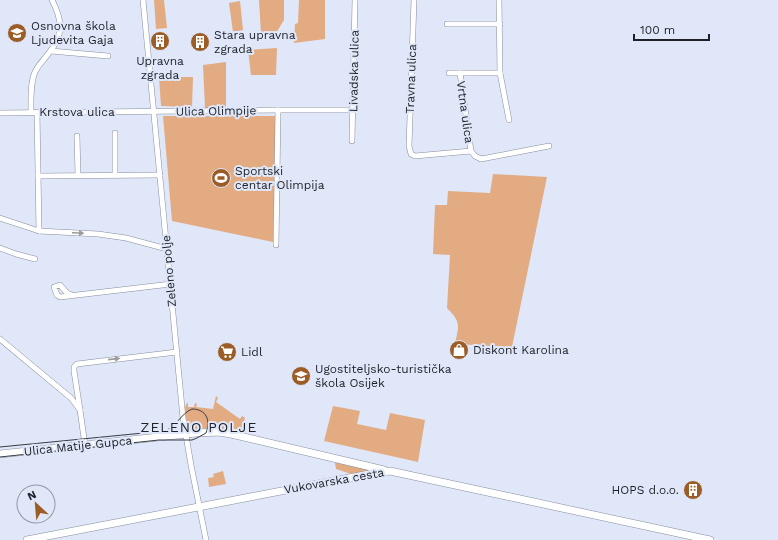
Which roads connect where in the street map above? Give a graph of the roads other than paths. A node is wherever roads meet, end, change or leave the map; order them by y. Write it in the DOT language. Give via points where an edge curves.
graph roads {
  1 [pos="52,0"];
  2 [pos="143,0"];
  3 [pos="355,0"];
  4 [pos="414,0"];
  5 [pos="499,0"];
  6 [pos="447,24"];
  7 [pos="500,24"];
  8 [pos="51,51"];
  9 [pos="108,56"];
  10 [pos="500,72"];
  11 [pos="448,73"];
  12 [pos="460,74"];
  13 [pos="278,110"];
  14 [pos="352,110"];
  15 [pos="34,112"];
  16 [pos="154,112"];
  17 [pos="0,113"];
  18 [pos="509,120"];
  19 [pos="115,133"];
  20 [pos="77,136"];
  21 [pos="352,141"];
  22 [pos="548,146"];
  23 [pos="471,150"];
  24 [pos="415,156"];
  25 [pos="78,175"];
  26 [pos="115,175"];
  27 [pos="160,175"];
  28 [pos="38,176"];
  29 [pos="0,218"];
  30 [pos="39,231"];
  31 [pos="276,245"];
  32 [pos="0,248"];
  33 [pos="167,249"];
  34 [pos="35,259"];
  35 [pos="171,284"];
  36 [pos="72,295"];
  37 [pos="0,339"];
  38 [pos="177,352"];
  39 [pos="80,410"];
  40 [pos="186,434"];
  41 [pos="85,445"];
  42 [pos="0,454"];
  43 [pos="390,471"];
  44 [pos="199,506"];
  45 [pos="27,540"];
  46 [pos="206,540"];
  47 [pos="710,540"];
  1 -- 8 [label="street" via="61,29"];
  2 -- 16 [label="street, Zeleno polje"];
  3 -- 14 [label="street, Livadska ulica"];
  4 -- 24 [label="street, Travna ulica" via="409,146 411,154"];
  5 -- 7 [label="street"];
  6 -- 7 [label="street"];
  7 -- 10 [label="street"];
  8 -- 9 [label="street"];
  8 -- 15 [label="street" via="35,73 31,94"];
  10 -- 12 [label="street"];
  10 -- 18 [label="street"];
  11 -- 12 [label="street"];
  12 -- 23 [label="street, Vrtna ulica"];
  13 -- 14 [label="street, Ulica Olimpije"];
  13 -- 16 [label="street, Ulica Olimpije"];
  13 -- 31 [label="street"];
  14 -- 21 [label="street, Livadska ulica"];
  15 -- 16 [label="street, Krstova ulica"];
  15 -- 17 [label="street, Krstova ulica"];
  15 -- 28 [label="street"];
  16 -- 27 [label="street, Zeleno polje"];
  19 -- 26 [label="street"];
  20 -- 25 [label="street"];
  22 -- 23 [label="street, Vrtna ulica" via="481,159"];
  23 -- 24 [label="street, Vrtna ulica"];
  25 -- 26 [label="street"];
  25 -- 28 [label="street"];
  26 -- 27 [label="street"];
  27 -- 33 [label="street, Zeleno polje"];
  28 -- 30 [label="street"];
  29 -- 30 [label="street"];
  30 -- 33 [label="street, one-way" via="112,236"];
  32 -- 34 [label="street"];
  33 -- 35 [label="street, Zeleno polje"];
  35 -- 36 [label="street"];
  35 -- 38 [label="street, Zeleno polje"];
  37 -- 39 [label="street" via="71,398"];
  39 -- 38 [label="street, one-way" via="74,371 79,363"];
  38 -- 40 [label="street, Zeleno polje"];
  39 -- 41 [label="street"];
  40 -- 41 [label="main road, Ulica Matije Gupca"];
  40 -- 43 [label="main road, Ulica Matije Gupca" via="228,433"];
  40 -- 44 [label="street, Zeleno polje"];
  41 -- 42 [label="main road, Ulica Matije Gupca"];
  43 -- 44 [label="main road, Vukovarska cesta"];
  43 -- 47 [label="main road, Vukovarska cesta"];
  44 -- 45 [label="main road, Vukovarska cesta"];
  44 -- 46 [label="street, Zeleno polje"];
}
